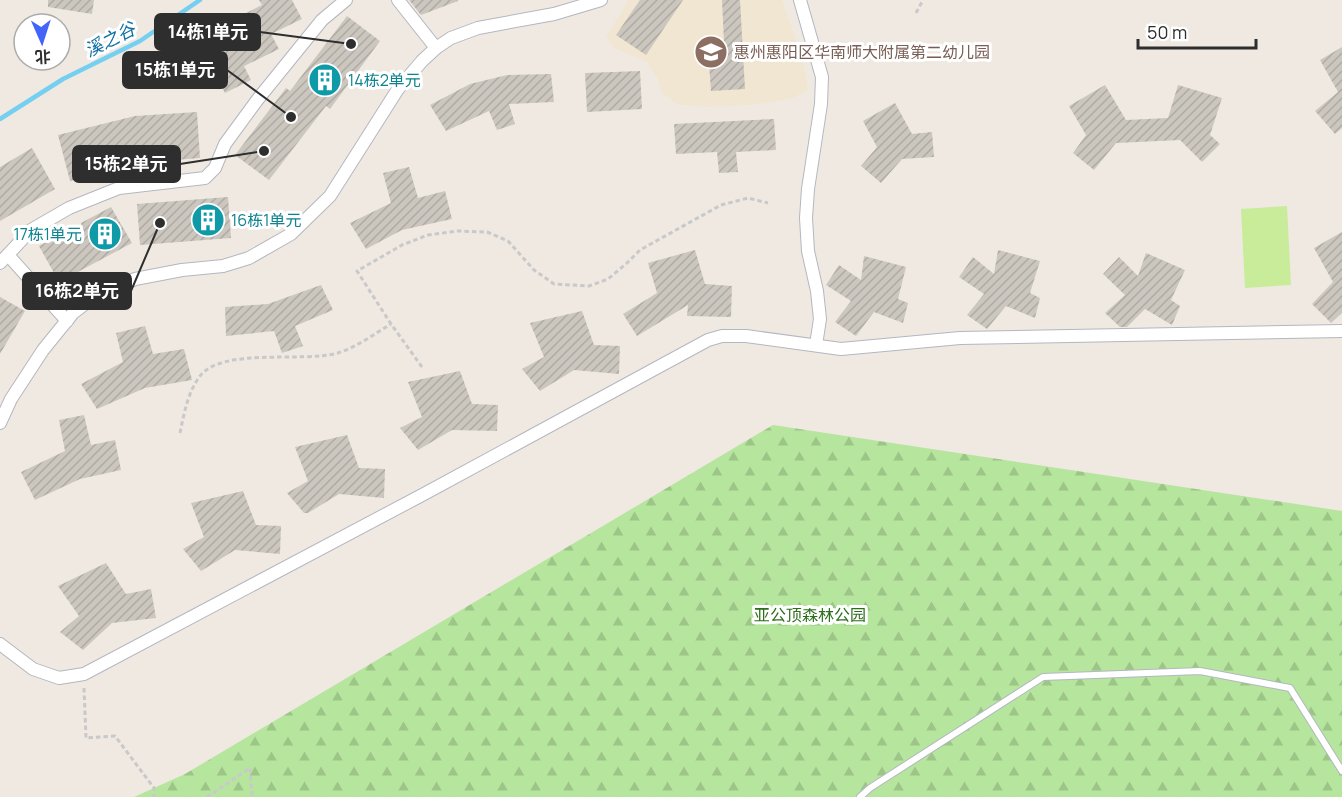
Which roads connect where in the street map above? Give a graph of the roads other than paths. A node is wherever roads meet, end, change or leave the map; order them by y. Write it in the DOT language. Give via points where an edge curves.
graph roads {
  1 [pos="346,0"];
  2 [pos="398,0"];
  3 [pos="601,0"];
  4 [pos="800,0"];
  5 [pos="436,48"];
  6 [pos="4,259"];
  7 [pos="67,321"];
  8 [pos="1342,331"];
  9 [pos="816,345"];
  10 [pos="0,423"];
  11 [pos="0,644"];
  12 [pos="1342,771"];
  13 [pos="860,797"];
  1 -- 6 [label="street" via="322,20 258,99 206,178 119,188 69,208 31,230"];
  2 -- 5 [label="street"];
  3 -- 5 [label="street" via="554,14 478,28"];
  4 -- 9 [label="street" via="822,77 807,218 808,251 820,319"];
  5 -- 7 [label="street" via="398,89 330,196 291,234 249,258 223,266 135,279 94,297"];
  6 -- 7 [label="street"];
  7 -- 10 [label="street" via="43,350"];
  8 -- 9 [label="street" via="960,338 842,349"];
  9 -- 11 [label="street" via="746,336 708,340 84,674 59,678 33,669"];
  12 -- 13 [label="lane" via="1290,688 1200,671 1043,677"];
}
